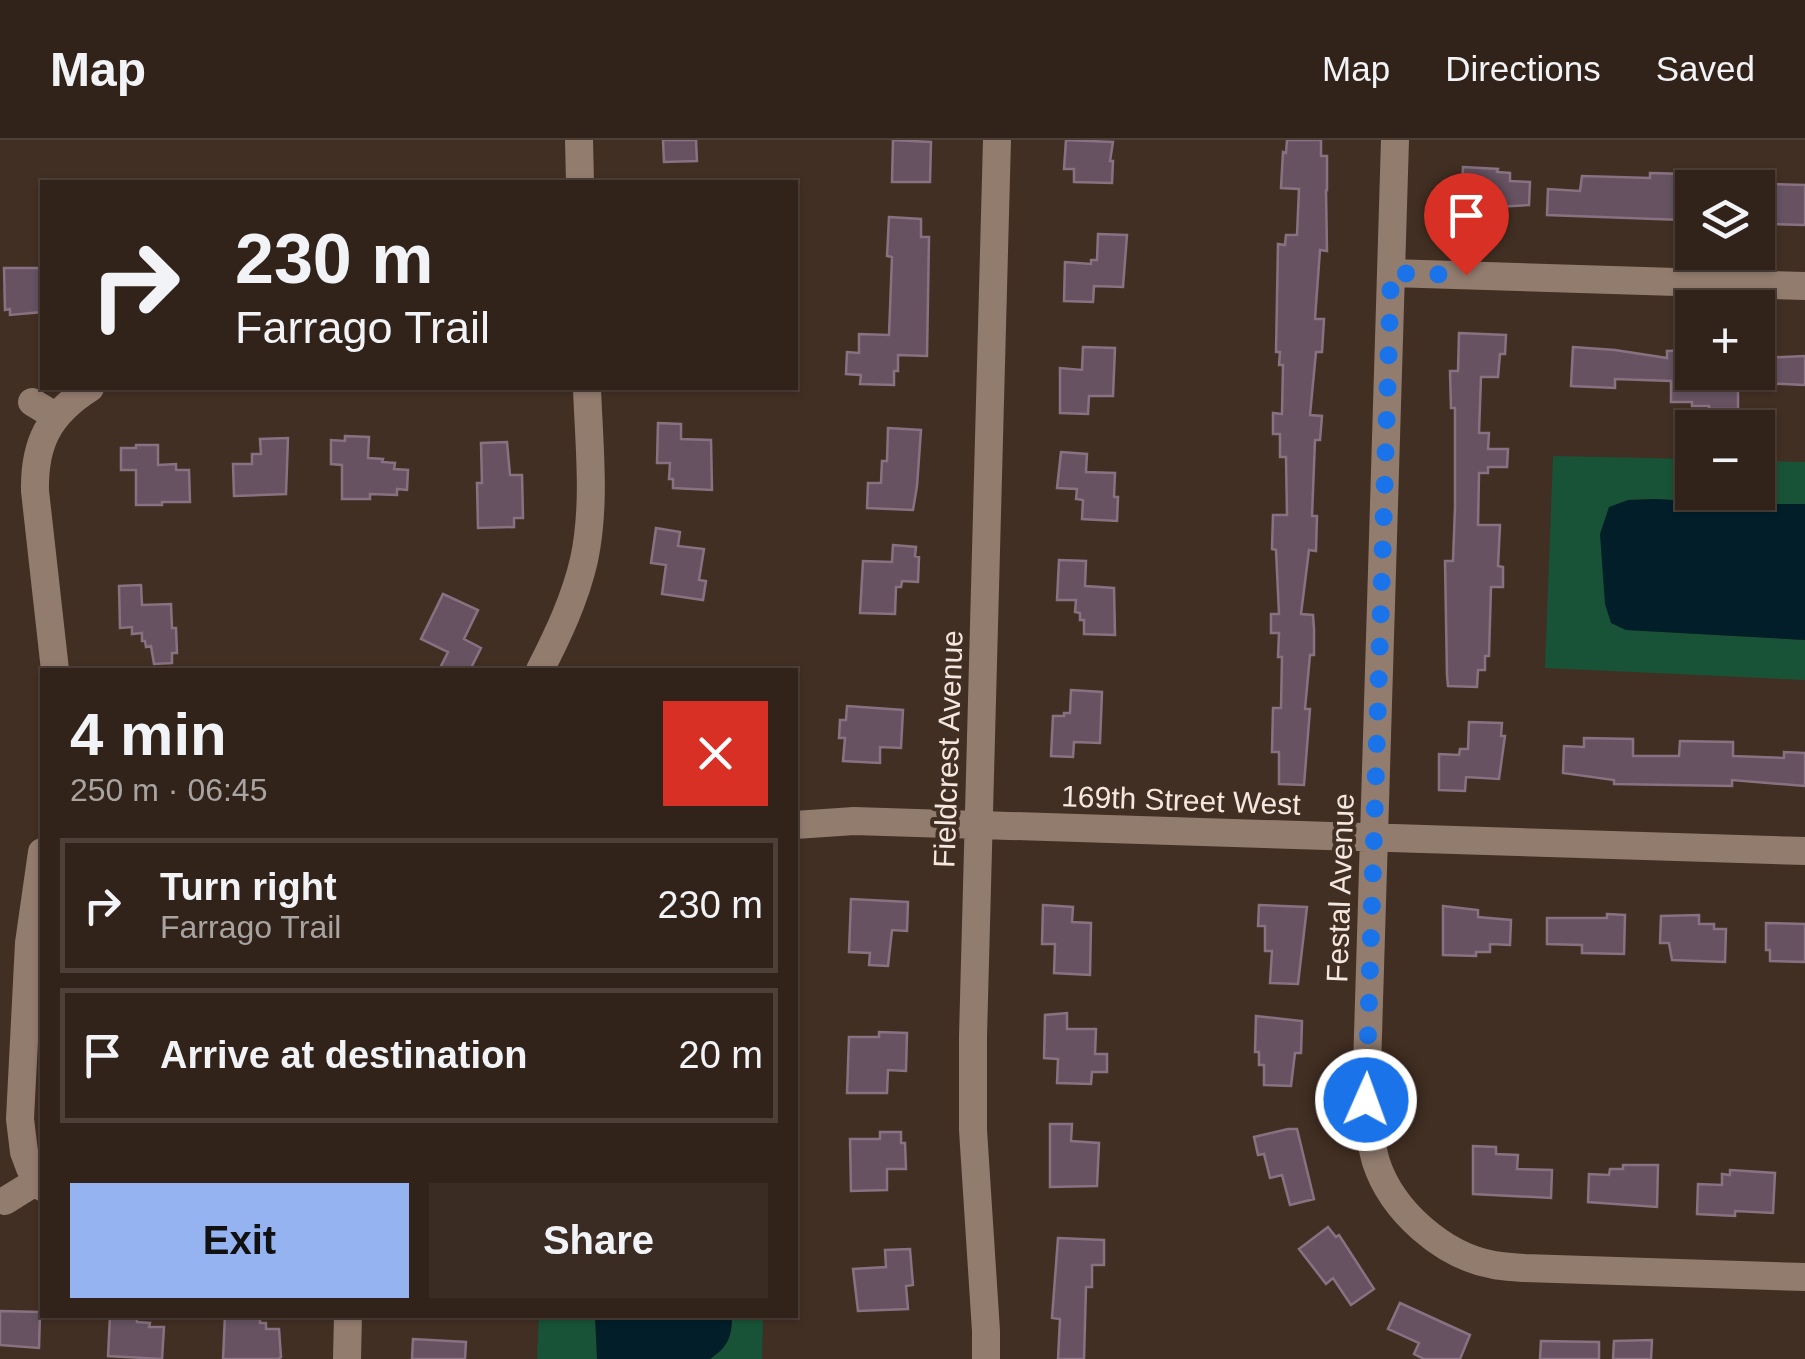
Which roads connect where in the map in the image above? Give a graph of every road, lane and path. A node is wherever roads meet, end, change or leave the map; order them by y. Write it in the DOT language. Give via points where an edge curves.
graph roads {
  1 [pos="579,140"];
  2 [pos="997,140"];
  3 [pos="1395,140"];
  4 [pos="580,180"];
  5 [pos="1391,273"];
  6 [pos="1805,286"];
  7 [pos="86,390"];
  8 [pos="587,390"];
  9 [pos="55,668"];
  10 [pos="541,668"];
  11 [pos="798,824"];
  12 [pos="978,826"];
  13 [pos="1374,838"];
  14 [pos="1805,851"];
  15 [pos="40,866"];
  16 [pos="40,1184"];
  17 [pos="5,1201"];
  18 [pos="1805,1277"];
  19 [pos="348,1318"];
  20 [pos="346,1359"];
  21 [pos="986,1359"];
  1 -- 4 [label="street"];
  2 -- 12 [label="street, Fieldcrest Avenue"];
  3 -- 5 [label="street, Festal Avenue"];
  5 -- 6 [label="street"];
  5 -- 13 [label="street, Festal Avenue"];
  7 -- 9 [label="street" via="44,409 34,470"];
  8 -- 10 [label="street" via="590,520 584,561"];
  11 -- 12 [label="street, 169th Street West"];
  12 -- 13 [label="street, 169th Street West"];
  12 -- 21 [label="street, Fieldcrest Avenue" via="974,1130"];
  13 -- 14 [label="street, 169th Street West"];
  13 -- 18 [label="street, Festal Avenue" via="1368,1133 1377,1165 1410,1216 1462,1256 1492,1265"];
  15 -- 16 [label="street" via="20,1119 24,1152"];
  16 -- 17 [label="street"];
  19 -- 20 [label="street"];
}
